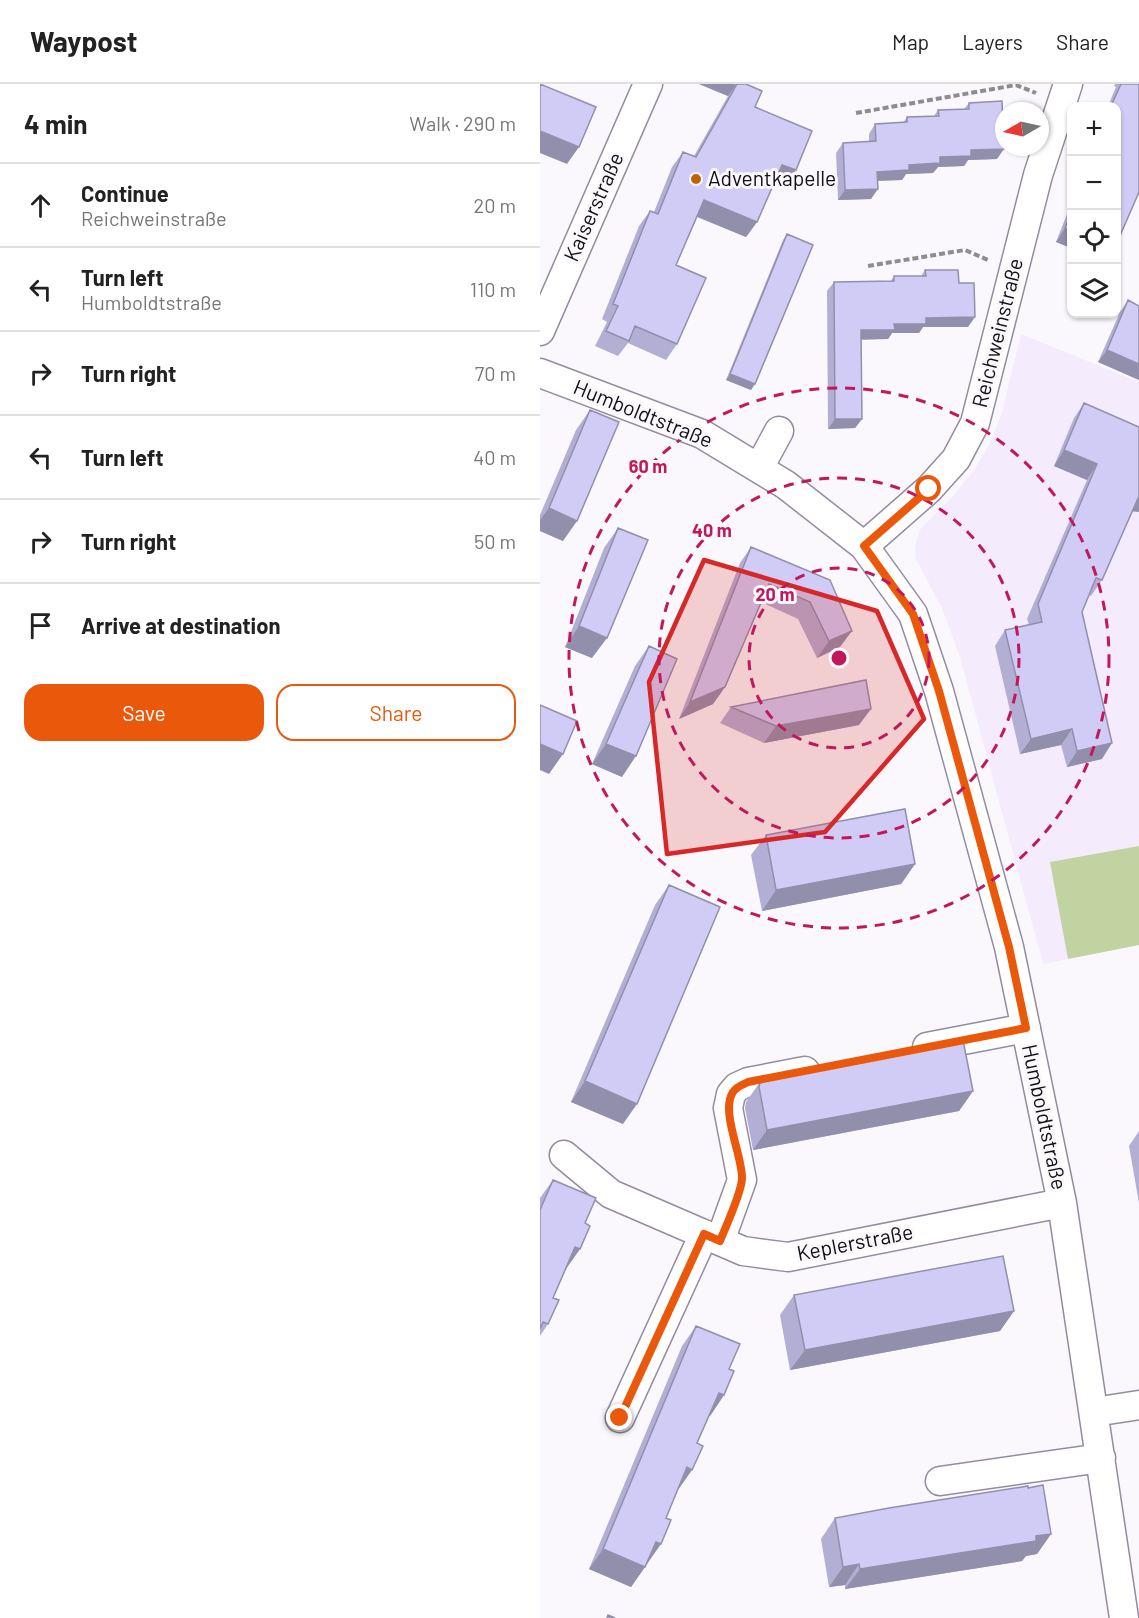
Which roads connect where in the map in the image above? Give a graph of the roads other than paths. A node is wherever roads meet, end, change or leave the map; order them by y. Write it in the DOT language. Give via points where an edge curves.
graph roads {
  1 [pos="648,84"];
  2 [pos="1064,94"];
  3 [pos="540,331"];
  4 [pos="540,373"];
  5 [pos="779,431"];
  6 [pos="759,468"];
  7 [pos="864,546"];
  8 [pos="1026,1028"];
  9 [pos="902,1052"];
  10 [pos="829,1066"];
  11 [pos="564,1155"];
  12 [pos="1062,1203"];
  13 [pos="712,1238"];
  14 [pos="1139,1405"];
  15 [pos="1094,1412"];
  16 [pos="620,1418"];
  17 [pos="1101,1458"];
  18 [pos="940,1481"];
  19 [pos="1124,1618"];
  1 -- 3 [label="street, Kaiserstraße"];
  2 -- 7 [label="street, Reichweinstraße" via="1038,175 975,423 956,459 929,489"];
  4 -- 6 [label="street, Humboldtstraße" via="702,434"];
  5 -- 6 [label="street"];
  6 -- 7 [label="street, Humboldtstraße"];
  7 -- 8 [label="street, Humboldtstraße" via="913,614 939,691 1009,947"];
  8 -- 9 [label="street"];
  8 -- 12 [label="street, Humboldtstraße"];
  10 -- 13 [label="street" via="748,1082 731,1094 728,1108 742,1180"];
  11 -- 13 [label="street, Keplerstraße" via="611,1194"];
  12 -- 13 [label="street, Keplerstraße" via="788,1257 743,1251"];
  12 -- 15 [label="street, Humboldtstraße"];
  13 -- 16 [label="street"];
  14 -- 15 [label="street"];
  15 -- 17 [label="street, Humboldtstraße"];
  17 -- 18 [label="street"];
  17 -- 19 [label="street, Humboldtstraße"];
}
